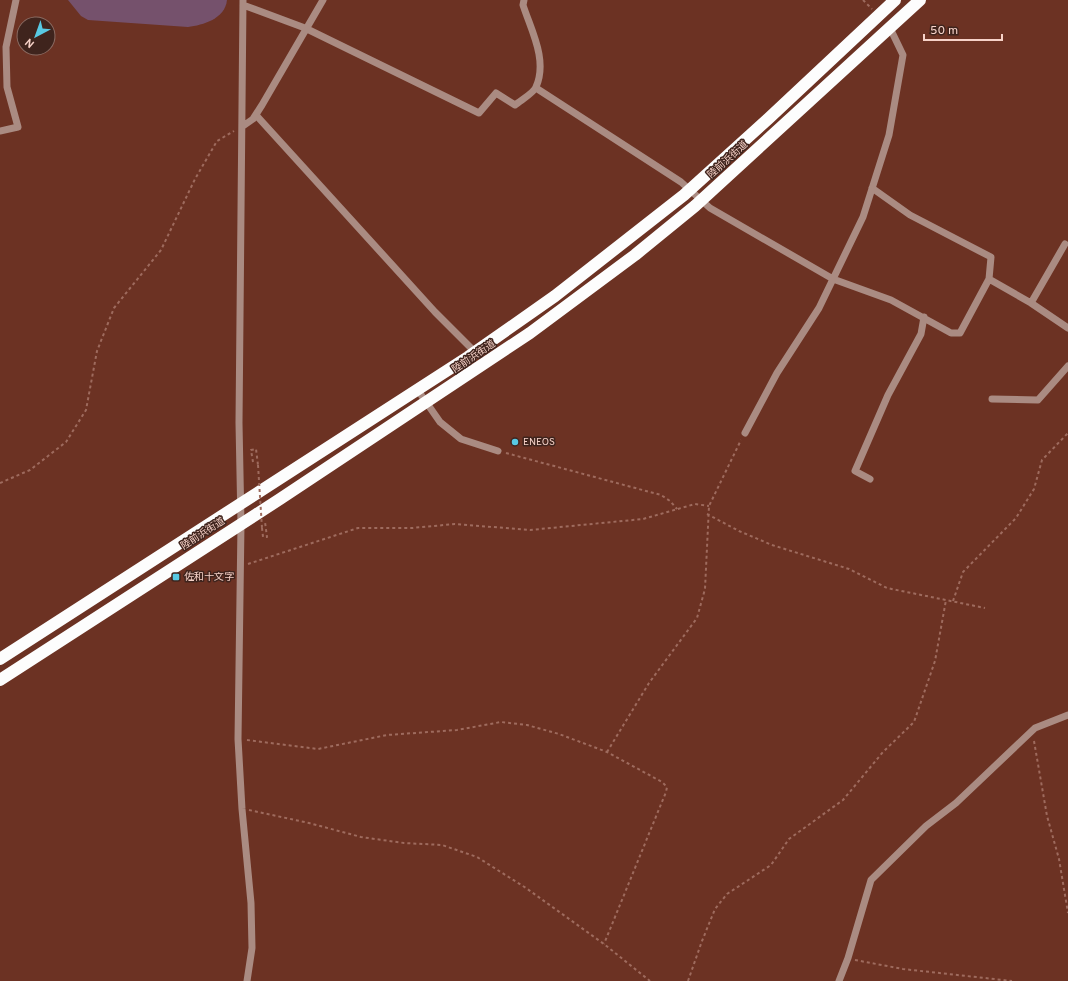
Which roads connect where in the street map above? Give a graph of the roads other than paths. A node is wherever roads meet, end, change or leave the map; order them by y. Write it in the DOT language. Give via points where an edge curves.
graph roads {
  1 [pos="16,0"];
  2 [pos="323,0"];
  3 [pos="524,0"];
  4 [pos="895,0"];
  5 [pos="920,0"];
  6 [pos="243,3"];
  7 [pos="305,28"];
  8 [pos="890,28"];
  9 [pos="536,88"];
  10 [pos="256,115"];
  11 [pos="243,126"];
  12 [pos="0,131"];
  13 [pos="872,188"];
  14 [pos="689,190"];
  15 [pos="701,200"];
  16 [pos="1066,244"];
  17 [pos="833,279"];
  18 [pos="989,279"];
  19 [pos="1031,303"];
  20 [pos="924,317"];
  21 [pos="1068,328"];
  22 [pos="476,352"];
  23 [pos="1068,366"];
  24 [pos="417,389"];
  25 [pos="992,399"];
  26 [pos="426,403"];
  27 [pos="745,433"];
  28 [pos="498,451"];
  29 [pos="870,479"];
  30 [pos="240,504"];
  31 [pos="241,524"];
  32 [pos="0,659"];
  33 [pos="0,680"];
  34 [pos="1068,715"];
  35 [pos="247,981"];
  36 [pos="839,981"];
  1 -- 12 [label="street" via="6,47 7,87 18,128"];
  2 -- 7 [label="street"];
  3 -- 9 [label="street" via="523,5 538,46 540,66"];
  4 -- 14 [label="highway, 陸前浜街道" via="768,120"];
  5 -- 8 [label="highway, 陸前浜街道"];
  6 -- 7 [label="street"];
  6 -- 11 [label="street"];
  7 -- 9 [label="street" via="480,113 496,94 515,105"];
  7 -- 10 [label="street"];
  8 -- 13 [label="street" via="903,55 888,135"];
  8 -- 15 [label="highway, 陸前浜街道"];
  9 -- 14 [label="street"];
  10 -- 11 [label="street"];
  10 -- 22 [label="street" via="435,312"];
  11 -- 30 [label="street"];
  13 -- 17 [label="street" via="863,217"];
  13 -- 18 [label="street" via="910,215 991,257"];
  14 -- 15 [label="street"];
  14 -- 22 [label="highway, 陸前浜街道" via="556,296"];
  15 -- 17 [label="street" via="710,208"];
  15 -- 26 [label="highway, 陸前浜街道" via="635,254 530,333"];
  16 -- 19 [label="street"];
  17 -- 20 [label="street" via="891,300"];
  17 -- 27 [label="street"];
  18 -- 19 [label="street"];
  18 -- 20 [label="street" via="960,333 951,333"];
  19 -- 21 [label="street"];
  20 -- 29 [label="street" via="921,334 888,395 855,471"];
  22 -- 24 [label="highway, 陸前浜街道"];
  23 -- 25 [label="street" via="1038,400"];
  24 -- 26 [label="street"];
  24 -- 30 [label="highway, 陸前浜街道"];
  26 -- 28 [label="street" via="440,422 461,439"];
  26 -- 31 [label="highway, 陸前浜街道"];
  30 -- 31 [label="street"];
  30 -- 32 [label="highway, 陸前浜街道"];
  31 -- 33 [label="highway, 陸前浜街道"];
  31 -- 35 [label="street" via="238,739 251,903 252,948"];
  34 -- 36 [label="street" via="1032,730 956,803 908,842 871,880"];
}
